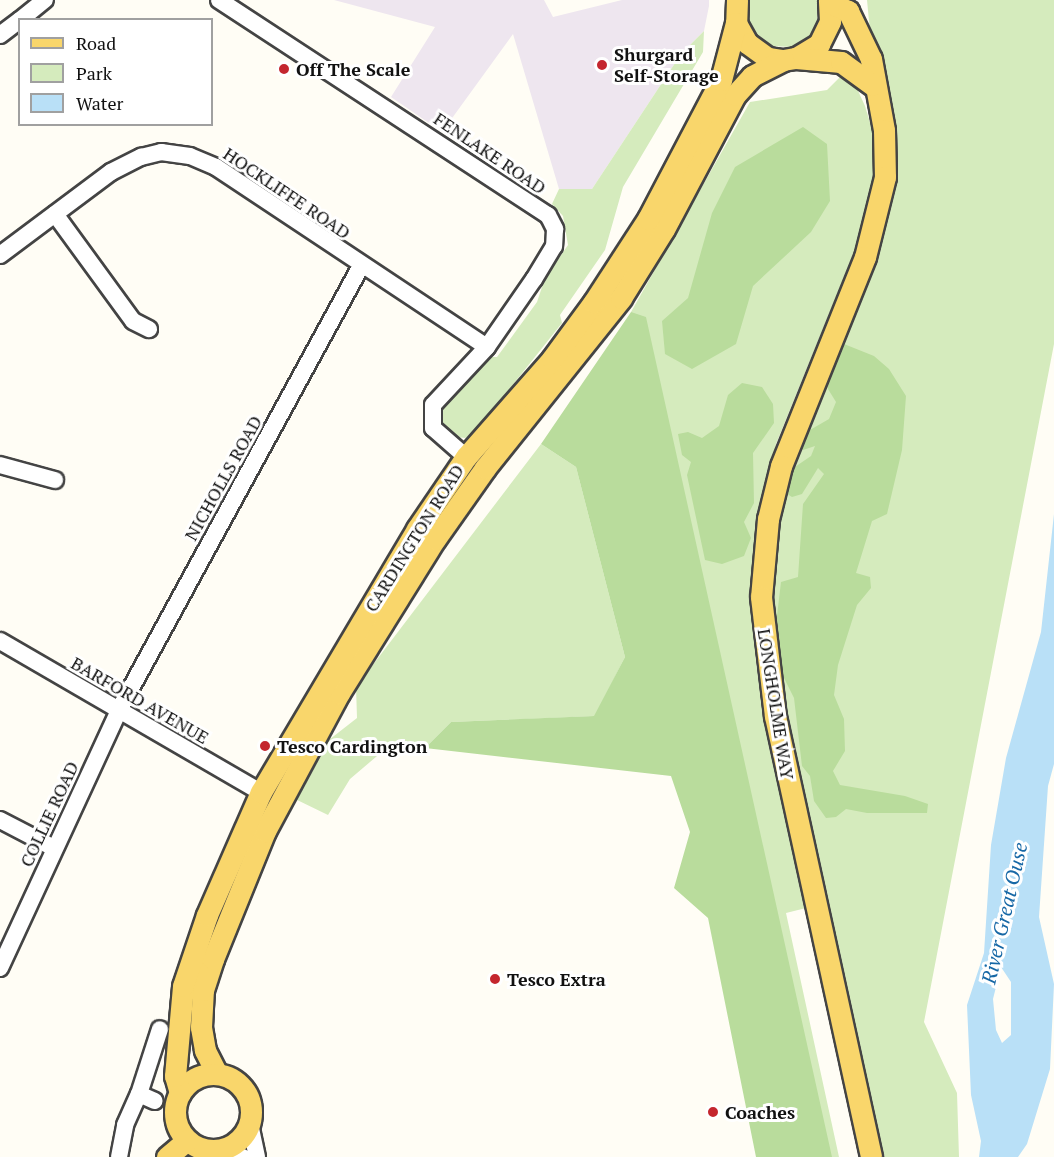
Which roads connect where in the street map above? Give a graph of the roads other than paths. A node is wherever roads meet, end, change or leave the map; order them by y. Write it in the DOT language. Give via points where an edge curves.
graph roads {
  1 [pos="45,0"];
  2 [pos="219,0"];
  3 [pos="829,1"];
  4 [pos="735,9"];
  5 [pos="22,18"];
  6 [pos="18,22"];
  7 [pos="0,35"];
  8 [pos="790,59"];
  9 [pos="873,85"];
  10 [pos="55,214"];
  11 [pos="0,255"];
  12 [pos="361,266"];
  13 [pos="149,329"];
  14 [pos="487,347"];
  15 [pos="466,456"];
  16 [pos="0,465"];
  17 [pos="55,480"];
  18 [pos="0,641"];
  19 [pos="119,710"];
  20 [pos="261,792"];
  21 [pos="0,820"];
  22 [pos="54,848"];
  23 [pos="0,968"];
  24 [pos="160,1029"];
  25 [pos="217,1074"];
  26 [pos="180,1093"];
  27 [pos="138,1094"];
  28 [pos="155,1101"];
  29 [pos="249,1124"];
  30 [pos="187,1148"];
  31 [pos="216,1150"];
  32 [pos="119,1157"];
  33 [pos="167,1157"];
  34 [pos="243,1157"];
  35 [pos="257,1157"];
  36 [pos="871,1157"];
  1 -- 5 [label="street"];
  2 -- 14 [label="street, FENLAKE ROAD" via="548,215 555,229 554,246"];
  3 -- 8 [label="main road, CARDINGTON ROAD" via="826,32 819,44"];
  3 -- 9 [label="main road, LONGHOLME WAY" via="848,11 861,35 871,59"];
  4 -- 8 [label="main road" via="740,34 757,52"];
  4 -- 15 [label="main road, CARDINGTON ROAD" via="722,80 648,219 552,359"];
  6 -- 7 [label="street"];
  8 -- 9 [label="main road" via="841,62"];
  8 -- 25 [label="main road, CARDINGTON ROAD" via="752,75 735,95 664,229 621,298 485,468 435,539 339,693 266,831 203,990 201,1027 205,1050"];
  9 -- 36 [label="main road, LONGHOLME WAY" via="885,144 882,195 865,257 781,466 768,519 761,597 775,716"];
  10 -- 11 [label="street, HOCKLIFFE ROAD"];
  10 -- 12 [label="street, HOCKLIFFE ROAD" via="111,172 141,157 161,152 190,156 216,167"];
  10 -- 13 [label="street" via="133,321"];
  12 -- 14 [label="street, HOCKLIFFE ROAD"];
  12 -- 19 [label="street, NICHOLLS ROAD"];
  14 -- 15 [label="street, FENLAKE ROAD" via="432,405 433,428"];
  15 -- 20 [label="main road, CARDINGTON ROAD" via="411,539"];
  16 -- 17 [label="street"];
  18 -- 19 [label="street, BARFORD AVENUE"];
  19 -- 20 [label="street, BARFORD AVENUE"];
  19 -- 22 [label="street, COLLIE ROAD"];
  20 -- 26 [label="main road, CARDINGTON ROAD" via="207,915 183,986 175,1076"];
  21 -- 22 [label="street"];
  22 -- 23 [label="street, COLLIE ROAD"];
  24 -- 27 [label="street"];
  25 -- 26 [label="main road" via="200,1076"];
  25 -- 29 [label="main road" via="241,1085 250,1105"];
  26 -- 30 [label="main road" via="175,1110 177,1127"];
  27 -- 28 [label="street"];
  27 -- 32 [label="street" via="125,1125"];
  29 -- 31 [label="main road" via="239,1141"];
  29 -- 35 [label="street"];
  30 -- 31 [label="main road"];
  30 -- 33 [label="main road"];
  31 -- 34 [label="street"];
}
